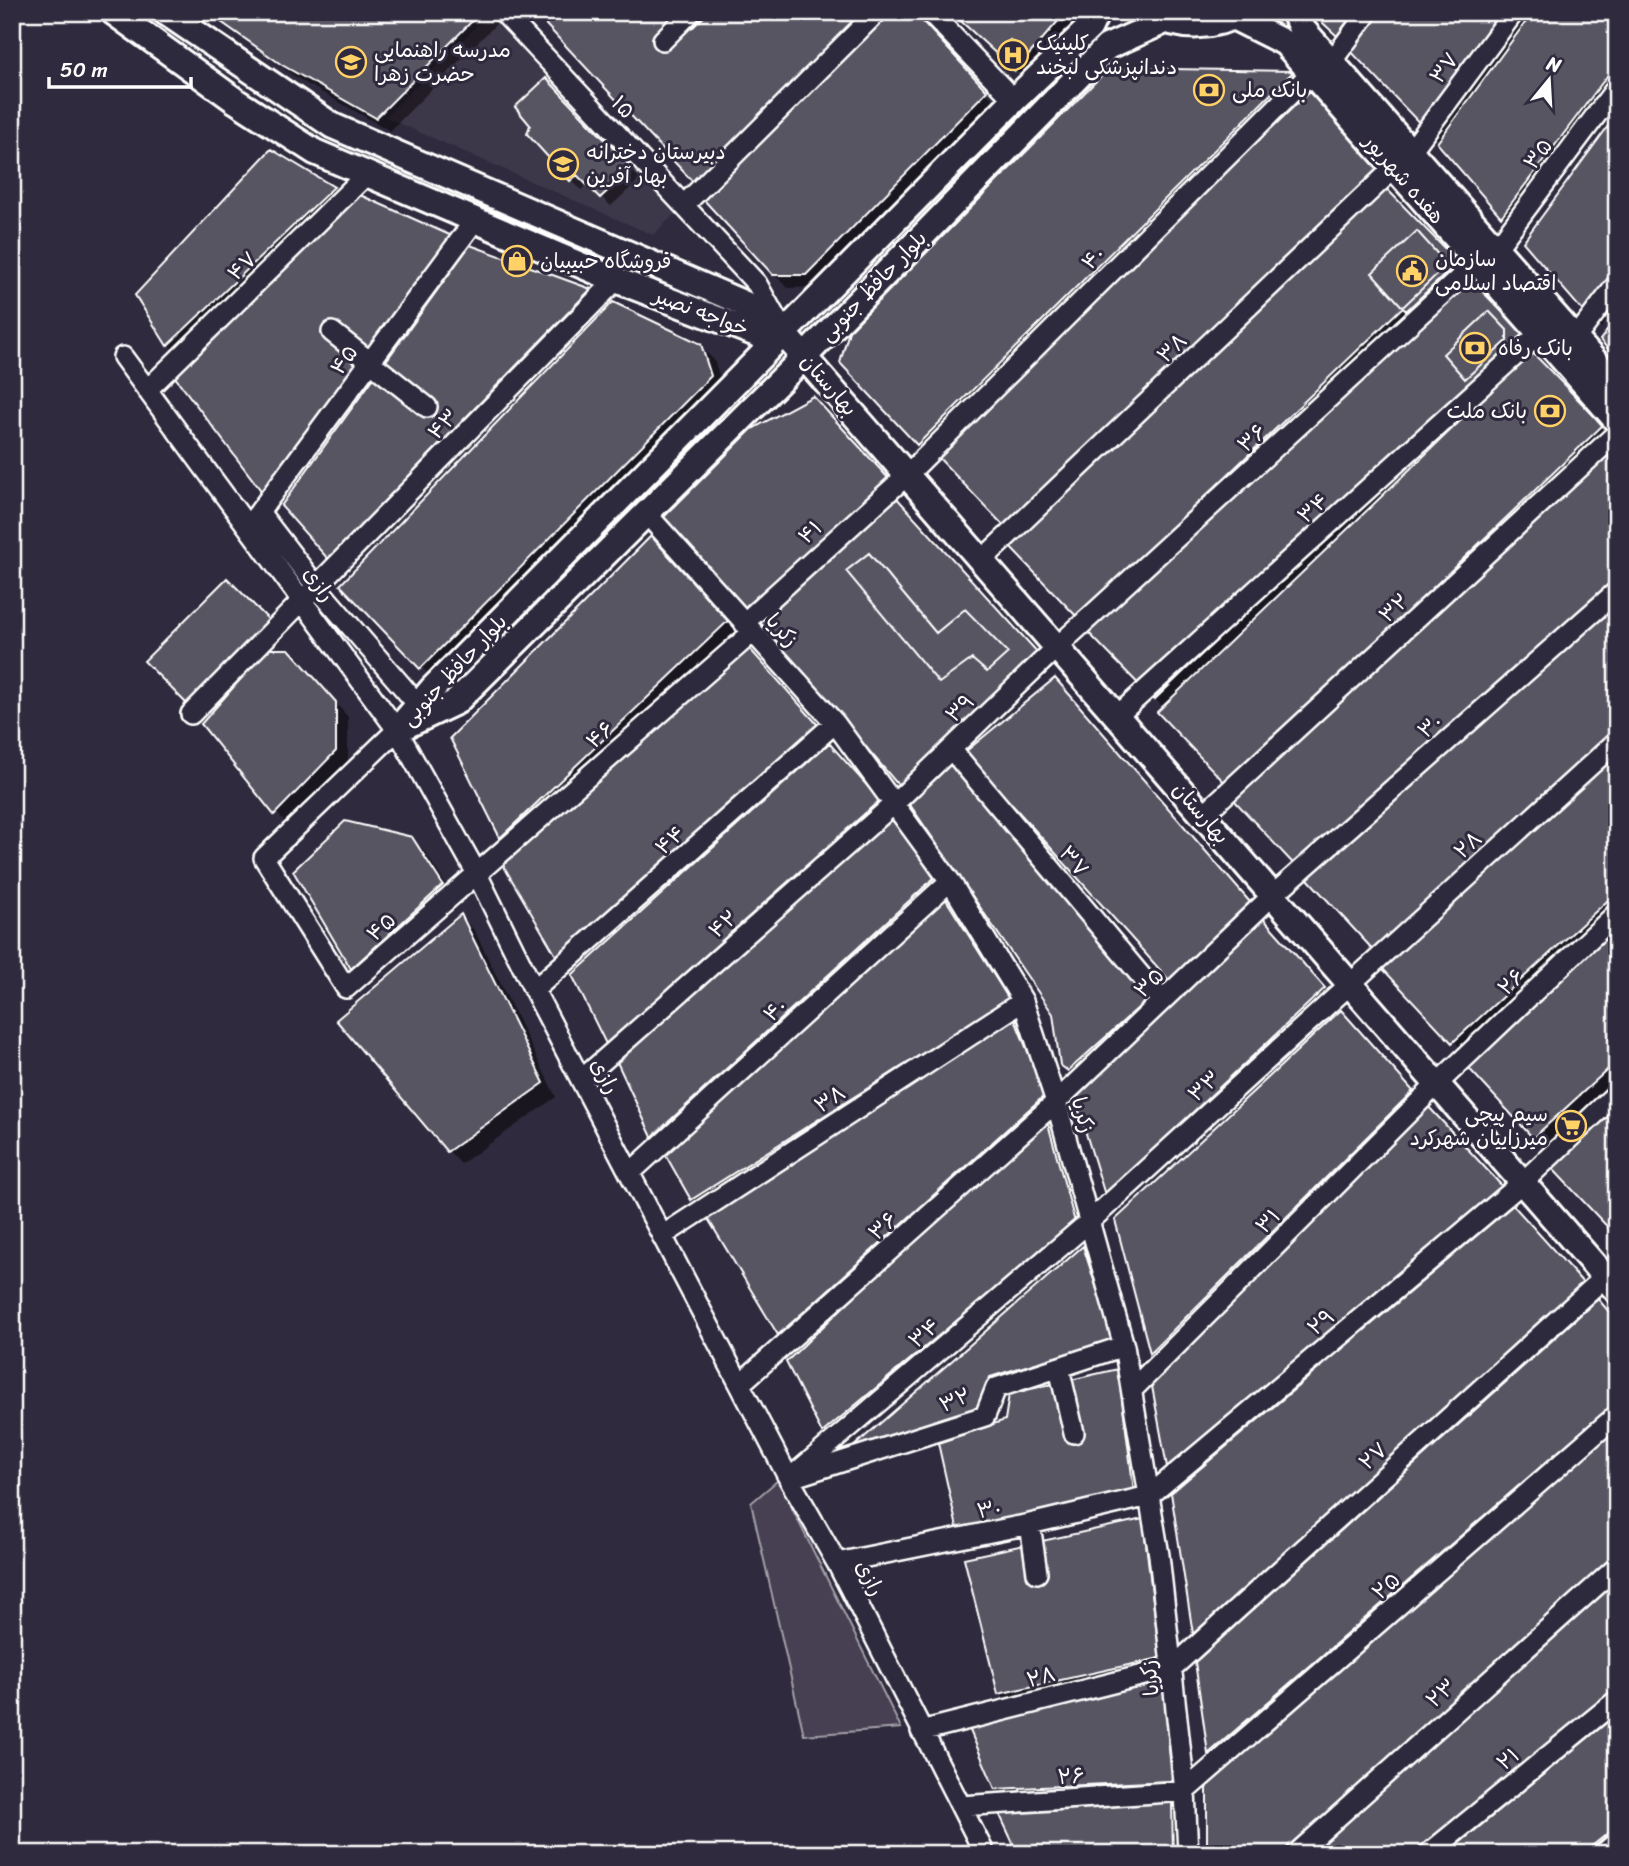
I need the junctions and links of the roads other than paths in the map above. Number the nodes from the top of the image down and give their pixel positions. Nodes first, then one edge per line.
1 (113, 12) edge
2 (503, 12) edge
3 (691, 12) edge
4 (877, 12) edge
5 (1097, 12) edge
6 (1294, 12) edge
7 (1368, 12) edge
8 (1514, 12) edge
9 (171, 14) edge
10 (1238, 15) edge
11 (941, 16) edge
12 (1157, 17) edge
13 (663, 40) dead end
14 (1321, 67) junction
15 (1617, 87) edge
16 (1014, 100) junction
17 (1403, 160) junction
18 (368, 174) junction
19 (684, 205) junction
20 (475, 220) junction
21 (1487, 256) junction
22 (616, 280) junction
23 (1617, 284) edge
24 (740, 315) junction
25 (332, 332) dead end
26 (1540, 333) junction
27 (785, 334) junction
28 (1575, 339) junction
29 (123, 357) dead end
30 (804, 357) junction
31 (370, 363) junction
32 (1617, 386) edge
33 (147, 390) junction
34 (428, 407) dead end
35 (1617, 421) edge
36 (1617, 433) edge
37 (907, 475) junction
38 (645, 512) junction
39 (254, 519) junction
40 (981, 561) junction
41 (316, 586) junction
42 (1617, 591) edge
43 (302, 600) junction
44 (749, 627) junction
45 (1057, 647) junction
46 (419, 706) junction
47 (191, 714) dead end
48 (1117, 716) junction
49 (835, 723) junction
50 (397, 730) junction
51 (1617, 741) edge
52 (951, 749) junction
53 (895, 802) junction
54 (1203, 815) junction
55 (476, 872) junction
56 (950, 881) junction
57 (1273, 895) junction
58 (1617, 913) edge
59 (1349, 984) junction
60 (534, 990) junction
61 (1023, 1001) junction
62 (1162, 1001) junction
63 (581, 1080) junction
64 (1437, 1084) junction
65 (1617, 1093) edge
66 (1056, 1102) junction
67 (630, 1173) junction
68 (1522, 1183) junction
69 (1089, 1222) junction
70 (662, 1236) junction
71 (1613, 1278) edge
72 (1124, 1346) junction
73 (1059, 1367) junction
74 (740, 1384) junction
75 (1132, 1390) junction
76 (1617, 1415) edge
77 (1074, 1433) dead end
78 (789, 1479) junction
79 (1149, 1496) junction
80 (1030, 1524) junction
81 (837, 1563) junction
82 (1617, 1567) edge
83 (1037, 1573) dead end
84 (1172, 1668) junction
85 (1617, 1700) edge
86 (921, 1731) junction
87 (1185, 1791) junction
88 (961, 1807) junction
89 (1617, 1842) edge
90 (985, 1854) edge
91 (1188, 1854) edge
92 (1296, 1854) edge
93 (1428, 1854) edge
94 (1603, 1854) edge

1 - 18 main road, خواجه نصیر
2 - 19 street, ۱۵
3 - 13 street
4 - 19 street
5 - 16 main road, بلوار حافظ جنوبی
6 - 14 main road, هفده شهریور
7 - 14 street
8 - 17 street, ۳۷
9 - 24 main road, خواجه نصیر
10 - 12 main road
10 - 14 main road, هفده شهریور
11 - 16 street
12 - 30 main road, بلوار حافظ جنوبی
14 - 17 main road, هفده شهریور
14 - 37 street, ۴۰
15 - 21 street, ۳۵
16 - 27 main road, بلوار حافظ جنوبی
17 - 21 main road, هفده شهریور
17 - 40 street, ۳۸
18 - 20 main road, خواجه نصیر
18 - 33 street, ۴۷
19 - 27 street, ۱۵
20 - 22 main road, خواجه نصیر
20 - 31 street, ۴۵
21 - 26 main road, هفده شهریور
21 - 28 main road, هفده شهریور
21 - 45 street, ۳۶
22 - 24 main road, خواجه نصیر
22 - 41 street, ۴۳
23 - 28 street
24 - 27 main road, خواجه نصیر
25 - 31 street
26 - 35 main road, هفده شهریور
26 - 48 street, ۳۴
27 - 30 main road, بهارستان
27 - 46 main road, بلوار حافظ جنوبی
28 - 32 main road, هفده شهریور
29 - 33 street, رازی
30 - 37 main road, بهارستان
30 - 38 main road, بلوار حافظ جنوبی
31 - 34 street
31 - 39 street, ۴۵
33 - 39 street, رازی
36 - 54 street, ۳۲
37 - 40 main road, بهارستان
37 - 44 street, ۴۱
38 - 44 street, زکریا
38 - 50 main road, بلوار حافظ جنوبی
39 - 41 street
39 - 43 street, رازی
40 - 45 main road, بهارستان
41 - 43 street, ۴۳
41 - 46 street
42 - 57 street, ۳۰
43 - 47 street, ۴۳
43 - 50 street, رازی
44 - 49 street, زکریا
44 - 55 street, ۴۶
45 - 48 main road, بهارستان
45 - 52 street, ۳۹
46 - 50 main road, بلوار حافظ جنوبی
48 - 54 main road, بهارستان
49 - 53 street, زکریا
49 - 60 street, ۴۴
50 - 55 street, رازی
50 - 55 street, ۴۵
51 - 59 street, ۲۸
52 - 53 street, ۳۹
52 - 62 street, ۳۷
53 - 56 street, زکریا
53 - 63 street, ۴۲
54 - 57 main road, بهارستان
55 - 60 street, رازی
56 - 61 street, زکریا
56 - 67 street, ۴۰
57 - 59 main road, بهارستان
57 - 62 street, ۳۵
58 - 64 street, ۲۶
59 - 64 main road, بهارستان
59 - 69 street, ۳۳
60 - 63 street, رازی
61 - 66 street, زکریا
61 - 70 street, ۳۸
62 - 66 street, ۳۵
63 - 67 street, رازی
64 - 68 main road, بهارستان
64 - 75 street, ۳۱
65 - 68 street, ۲۹
66 - 69 street, زکریا
66 - 74 street, ۳۶
67 - 70 street, رازی
68 - 71 main road, بهارستان
68 - 79 street, ۲۹
69 - 72 street, زکریا
69 - 78 street, ۳۴
70 - 74 street, رازی
71 - 84 street, ۲۷
72 - 73 street, ۳۲
72 - 75 street, زکریا
73 - 77 street
73 - 78 street, ۳۲
74 - 78 street, رازی
75 - 79 street, زکریا
76 - 87 street, ۲۵
78 - 81 street, رازی
79 - 80 street, ۳۰
79 - 84 street, زکریا
80 - 81 street, ۳۰
80 - 83 street
81 - 86 street, رازی
82 - 92 street, ۲۳
84 - 86 street, ۲۸
84 - 87 street, زکریا
85 - 93 street, ۲۱
86 - 88 street, رازی
87 - 88 street, ۲۶
87 - 91 street, زکریا
88 - 90 street, رازی
89 - 94 street

